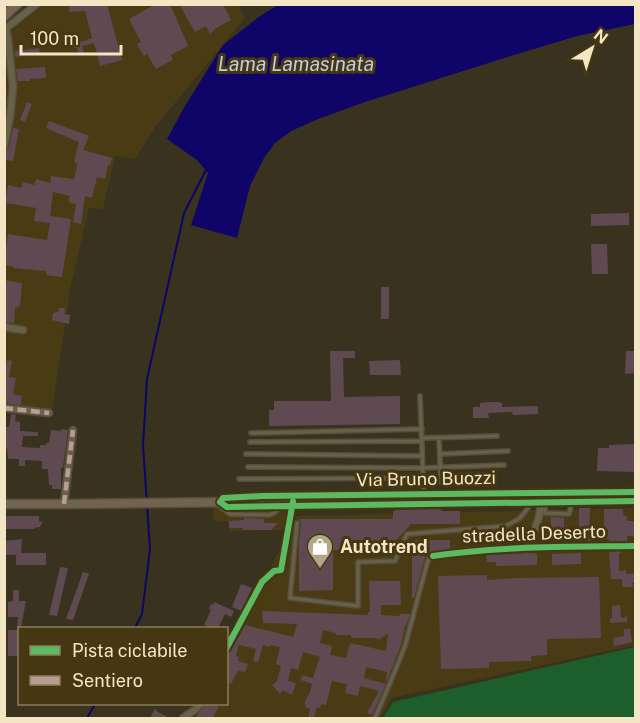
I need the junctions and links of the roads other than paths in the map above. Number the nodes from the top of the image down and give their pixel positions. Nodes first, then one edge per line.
1 (18, 4) edge
2 (37, 4) edge
3 (4, 15) edge
4 (5, 29) edge
5 (4, 146) edge
6 (4, 327) edge
7 (23, 330) dead end
8 (420, 396) dead end
9 (4, 408) edge
10 (49, 412) dead end
11 (422, 429) junction
12 (73, 430) dead end
13 (250, 433) dead end
14 (497, 436) dead end
15 (439, 438) junction
16 (422, 440) junction
17 (250, 442) dead end
18 (508, 451) dead end
19 (246, 454) dead end
20 (440, 454) junction
21 (422, 456) junction
22 (504, 465) dead end
23 (248, 467) dead end
24 (441, 467) junction
25 (423, 468) junction
26 (423, 478) junction
27 (239, 479) dead end
28 (441, 482) dead end
29 (636, 497) edge
30 (528, 498) junction
31 (543, 498) junction
32 (573, 498) junction
33 (424, 499) junction
34 (290, 501) junction
35 (217, 502) junction
36 (4, 504) edge
37 (66, 504) junction
38 (297, 524) dead end
39 (636, 546) edge
40 (527, 549) junction
41 (433, 556) joint
42 (228, 645) edge
43 (199, 705) edge
44 (183, 718) edge
45 (375, 718) edge

1 - 3 highway
2 - 4 street
4 - 5 street
6 - 7 street
8 - 11 lane
9 - 10 street
11 - 13 lane
11 - 16 lane
12 - 37 street
14 - 15 lane
15 - 16 lane
15 - 20 lane
16 - 17 lane
16 - 21 lane
18 - 20 lane
19 - 21 lane
20 - 24 lane
21 - 25 lane
22 - 24 lane
23 - 25 lane
24 - 25 lane
24 - 28 lane
25 - 26 lane
26 - 27 lane
26 - 33 lane
29 - 32 main road, Via Bruno Buozzi
30 - 31 main road, Via Bruno Buozzi
30 - 33 main road, Via Bruno Buozzi
30 - 38 lane
31 - 32 main road, Via Bruno Buozzi
31 - 32 lane
31 - 40 street
33 - 34 main road, Via Bruno Buozzi
34 - 35 main road, Via Bruno Buozzi
34 - 35 lane
34 - 42 street
35 - 37 main road, Via Bruno Buozzi
36 - 37 main road, Via Bruno Buozzi
39 - 40 street, stradella Deserto
40 - 41 street, stradella Deserto
41 - 45 lane
43 - 44 street

